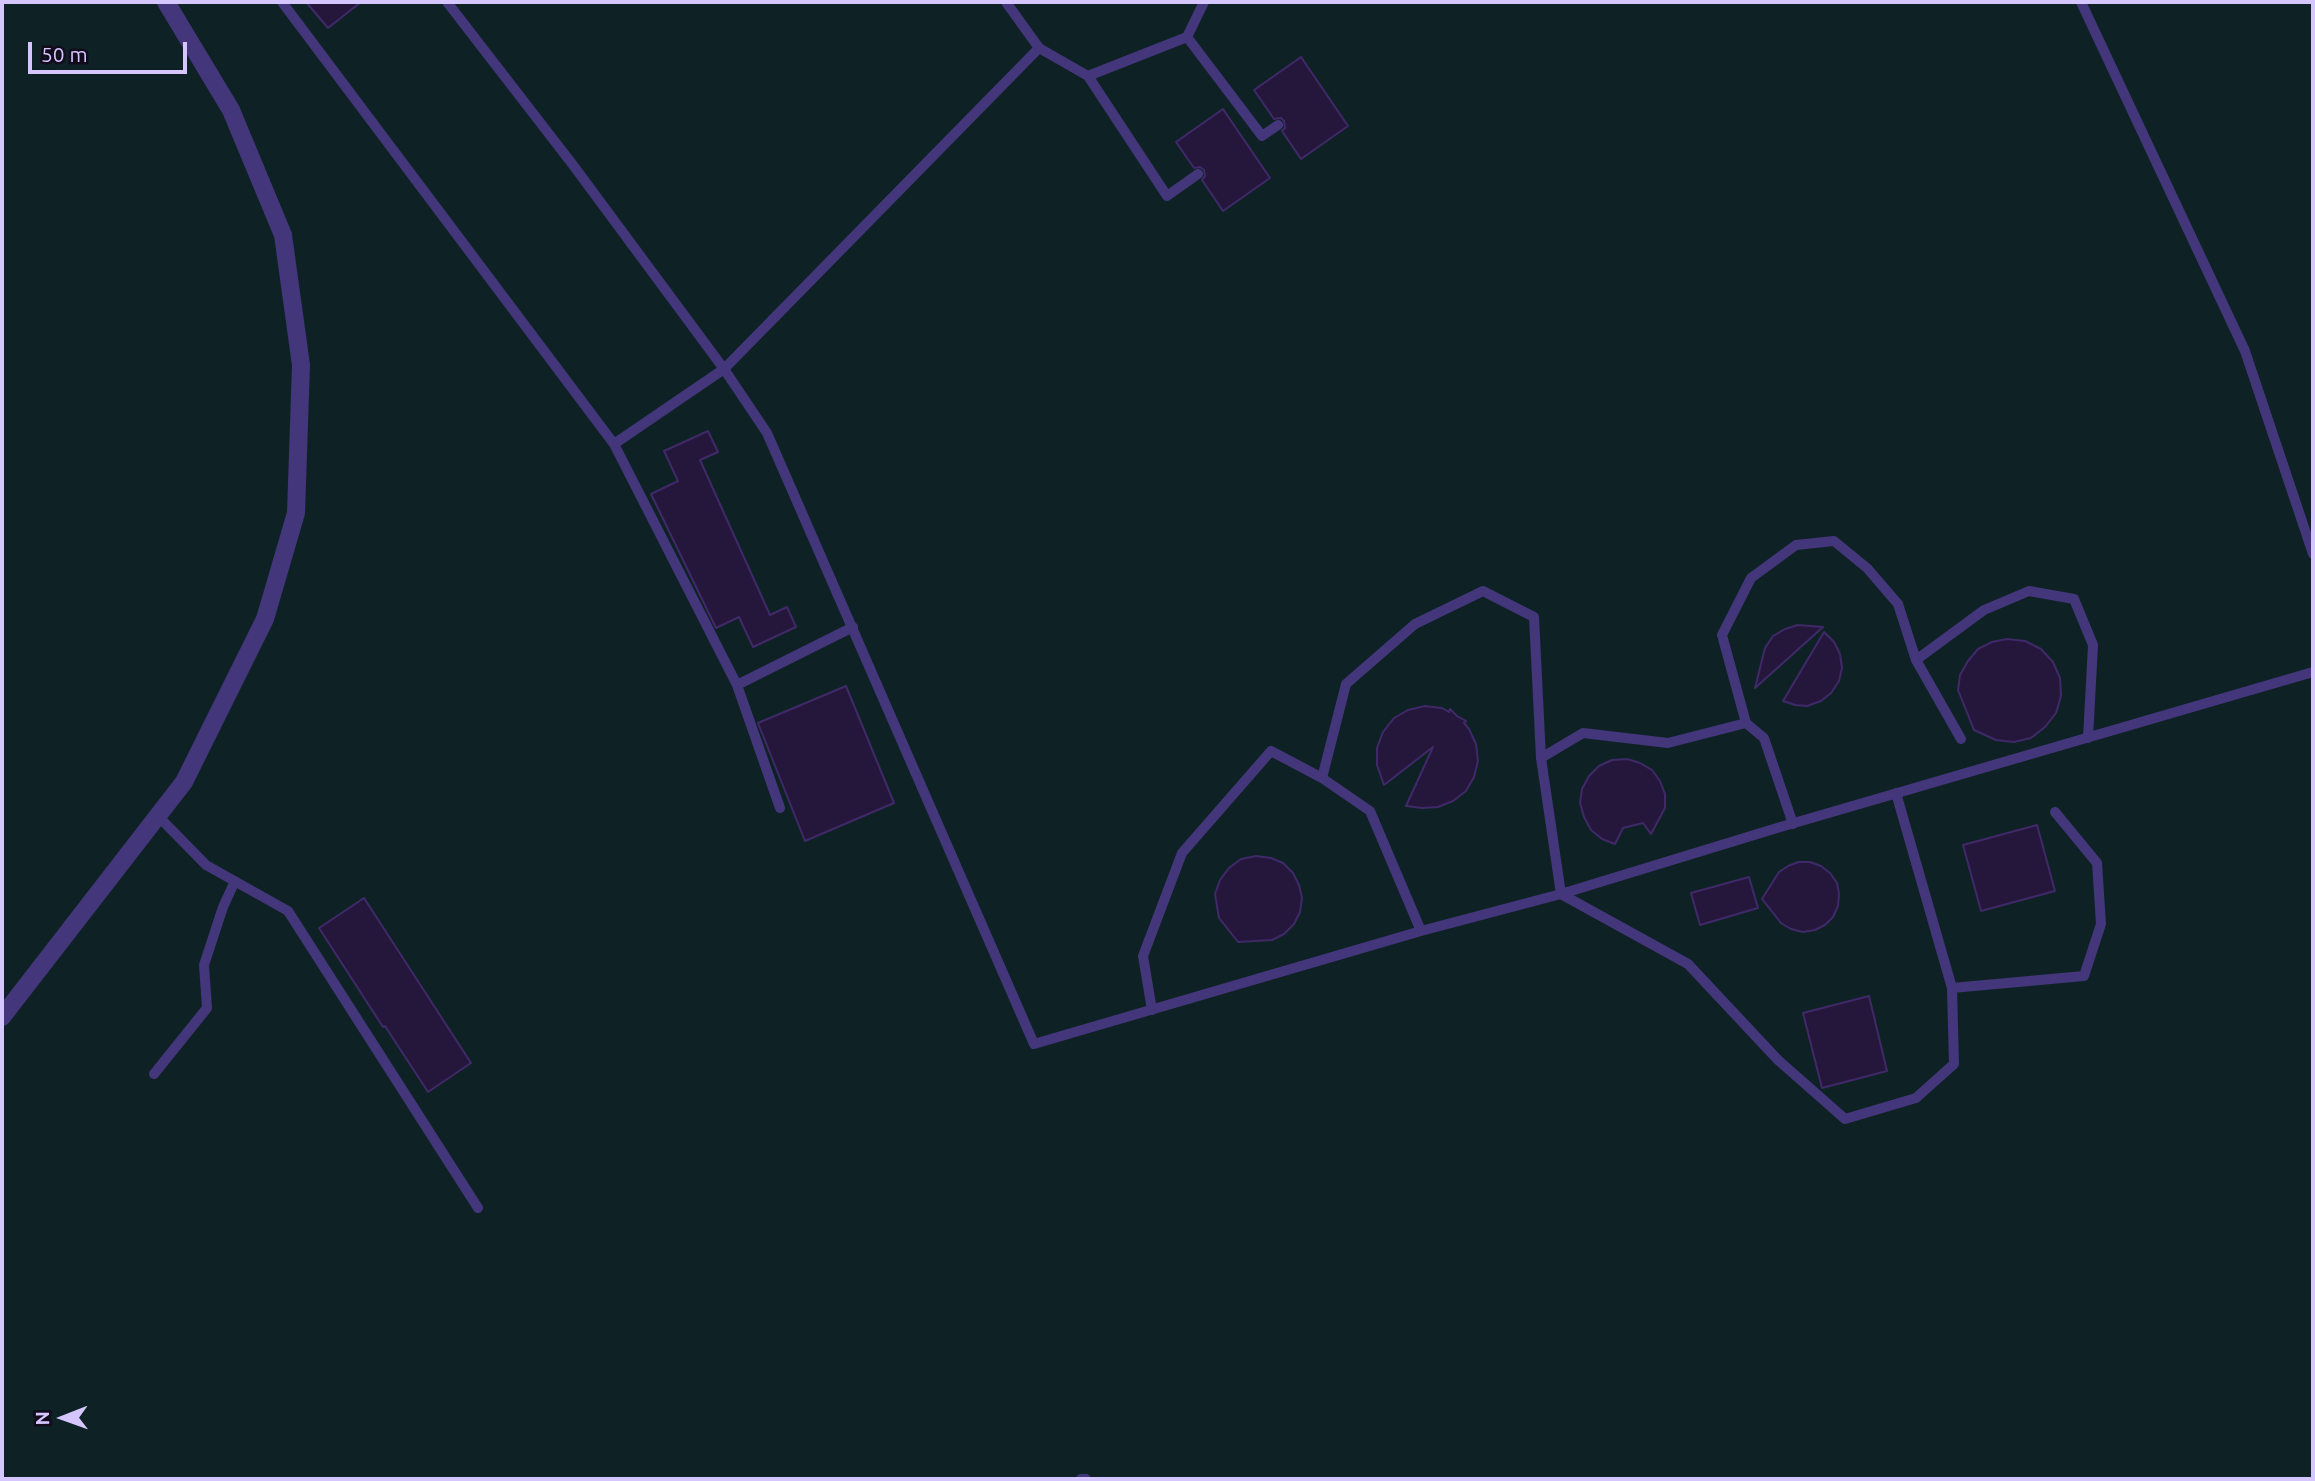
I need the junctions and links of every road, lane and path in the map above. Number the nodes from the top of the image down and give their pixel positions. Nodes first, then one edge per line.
1 (166, 2) edge
2 (282, 2) edge
3 (447, 2) edge
4 (1006, 2) edge
5 (1205, 2) edge
6 (2081, 2) edge
7 (1187, 37) junction
8 (1039, 48) junction
9 (1088, 76) junction
10 (1278, 125) dead end
11 (1198, 174) dead end
12 (724, 369) junction
13 (614, 444) junction
14 (2313, 554) edge
15 (853, 627) junction
16 (1916, 660) junction
17 (2313, 672) edge
18 (737, 685) junction
19 (1746, 723) junction
20 (2088, 737) junction
21 (1961, 739) dead end
22 (1541, 758) junction
23 (1322, 778) junction
24 (1896, 793) junction
25 (780, 808) dead end
26 (2055, 812) dead end
27 (158, 816) junction
28 (1793, 824) junction
29 (235, 881) junction
30 (1562, 894) junction
31 (1422, 931) junction
32 (1952, 988) junction
33 (1152, 1010) junction
34 (2, 1017) edge
35 (154, 1074) dead end
36 (478, 1208) dead end
37 (1081, 1479) edge
38 (1086, 1479) edge

1 - 27 street
2 - 13 lane
3 - 12 lane
4 - 8 lane
5 - 7 lane
6 - 14 lane
7 - 9 lane
7 - 10 lane
8 - 9 lane
8 - 12 lane
9 - 11 lane
12 - 13 lane
12 - 15 lane
13 - 18 lane
15 - 18 lane
15 - 33 lane
16 - 19 lane
16 - 20 lane
16 - 21 lane
17 - 20 lane
18 - 25 lane
19 - 22 lane
19 - 28 lane
20 - 24 lane
22 - 23 lane
22 - 30 lane
23 - 31 lane
23 - 33 lane
24 - 28 lane
24 - 32 lane
26 - 32 lane
27 - 29 lane
27 - 34 street
28 - 30 lane
29 - 35 lane
29 - 36 lane
30 - 31 lane
30 - 32 lane
31 - 33 lane
37 - 38 lane

